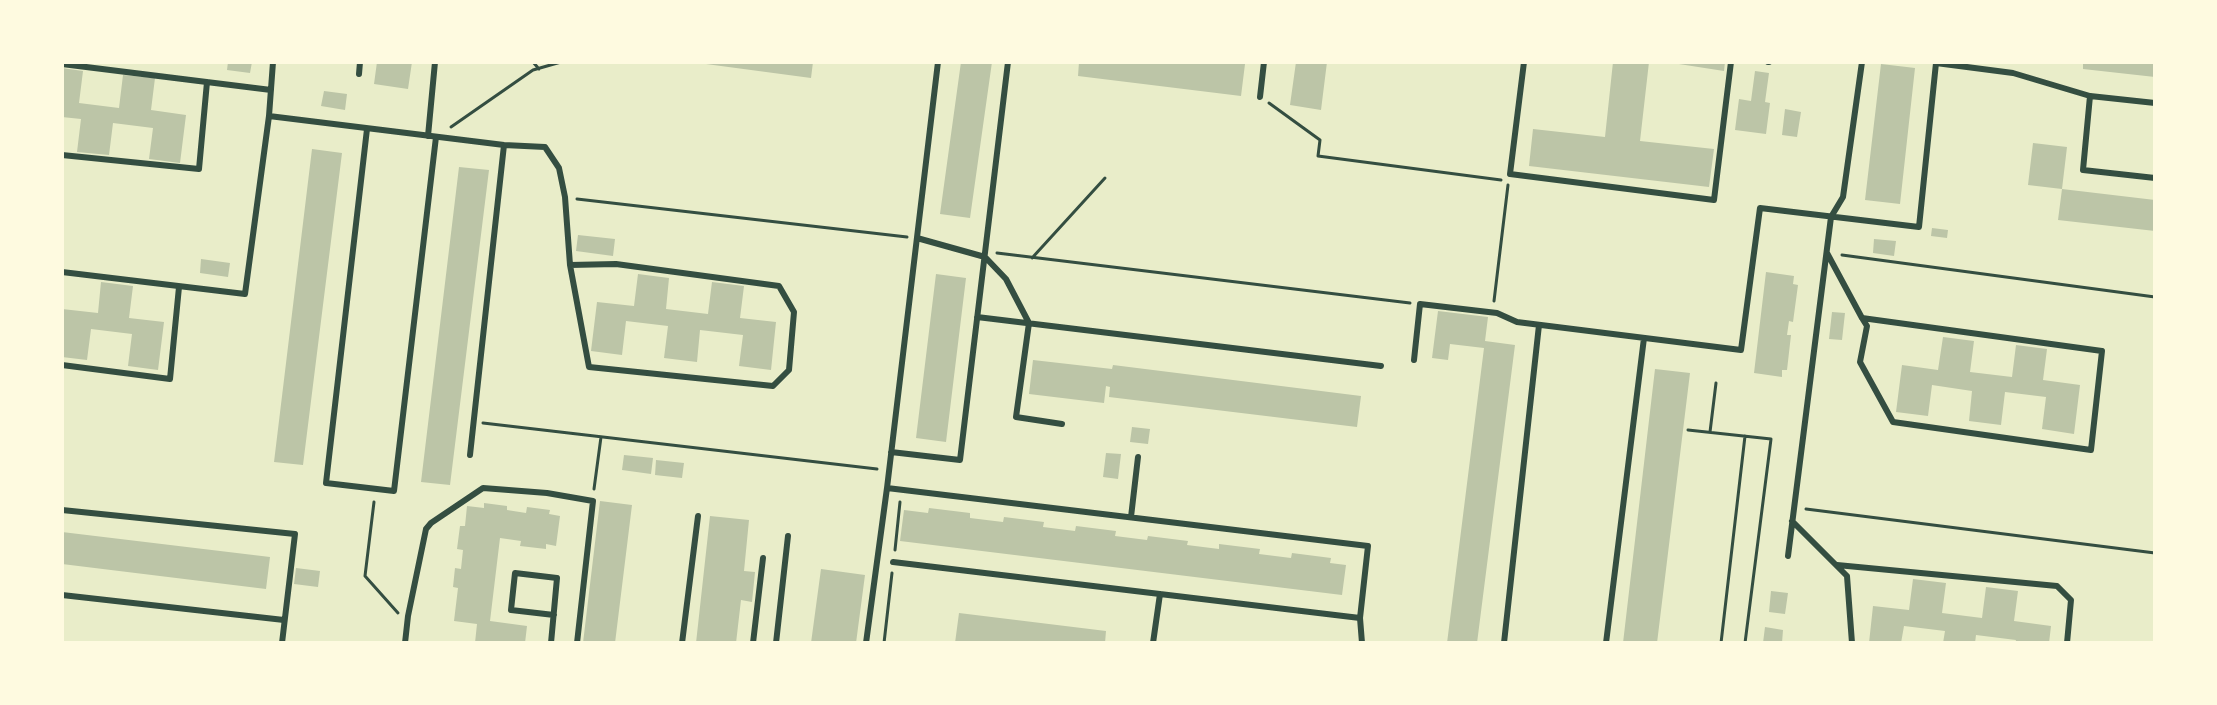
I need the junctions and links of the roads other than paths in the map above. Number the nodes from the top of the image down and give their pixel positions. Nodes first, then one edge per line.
1 (273, 62) edge
2 (360, 62) edge
3 (435, 62) edge
4 (938, 62) edge
5 (1008, 62) edge
6 (1264, 62) edge
7 (1524, 62) edge
8 (1731, 62) edge
9 (1862, 62) edge
10 (2014, 62) edge
11 (62, 64) edge
12 (2013, 73) junction
13 (359, 74) dead end
14 (207, 82) junction
15 (271, 90) junction
16 (2090, 96) junction
17 (1260, 97) road end
18 (2155, 103) edge
19 (269, 116) junction
20 (367, 129) junction
21 (432, 137) junction
22 (504, 145) junction
23 (62, 155) edge
24 (2155, 178) edge
25 (1831, 217) junction
26 (917, 238) junction
27 (1827, 253) junction
28 (985, 255) junction
29 (570, 265) junction
30 (62, 272) edge
31 (179, 287) junction
32 (977, 317) junction
33 (1862, 318) junction
34 (1029, 323) junction
35 (1539, 325) junction
36 (1644, 338) junction
37 (1414, 360) dead end
38 (62, 365) edge
39 (1381, 366) dead end
40 (1062, 424) dead end
41 (891, 452) junction
42 (470, 455) dead end
43 (1138, 457) dead end
44 (887, 488) junction
45 (62, 510) edge
46 (698, 516) dead end
47 (1131, 517) junction
48 (1792, 521) junction
49 (788, 536) dead end
50 (1788, 556) dead end
51 (763, 558) dead end
52 (893, 562) dead end
53 (1837, 565) junction
54 (1160, 594) junction
55 (62, 595) edge
56 (554, 615) junction
57 (1360, 618) junction
58 (284, 620) junction
59 (282, 643) edge
60 (405, 643) edge
61 (551, 643) edge
62 (577, 643) edge
63 (682, 643) edge
64 (753, 643) edge
65 (776, 643) edge
66 (866, 643) edge
67 (1153, 643) edge
68 (1362, 643) edge
69 (1504, 643) edge
70 (1606, 643) edge
71 (1852, 643) edge
72 (2067, 643) edge

1 - 15 lane
2 - 13 lane
3 - 21 lane
4 - 26 lane
5 - 28 lane
6 - 17 lane
7 - 8 lane
9 - 25 lane
10 - 12 lane
11 - 14 lane
12 - 16 lane
12 - 25 lane
14 - 15 lane
14 - 23 lane
15 - 19 lane
16 - 18 lane
16 - 24 lane
19 - 20 lane
19 - 31 lane
20 - 21 lane
20 - 21 lane
21 - 22 lane
22 - 29 lane
22 - 42 lane
25 - 27 lane
25 - 36 lane
26 - 28 lane
26 - 41 lane
27 - 33 lane
27 - 48 lane
28 - 32 lane
28 - 34 lane
29 - 29 lane
30 - 31 lane
31 - 38 lane
32 - 34 lane
32 - 41 lane
33 - 33 lane
34 - 39 lane
34 - 40 lane
35 - 36 lane
35 - 37 lane
35 - 69 lane
36 - 70 lane
41 - 44 lane
43 - 47 lane
44 - 47 lane
44 - 66 lane
45 - 58 lane
46 - 63 lane
47 - 57 lane
48 - 50 lane
48 - 53 lane
49 - 65 lane
51 - 64 lane
52 - 54 lane
53 - 71 lane
53 - 72 lane
54 - 57 lane
54 - 67 lane
55 - 58 lane
56 - 56 lane
56 - 61 lane
57 - 68 lane
58 - 59 lane
60 - 62 lane

